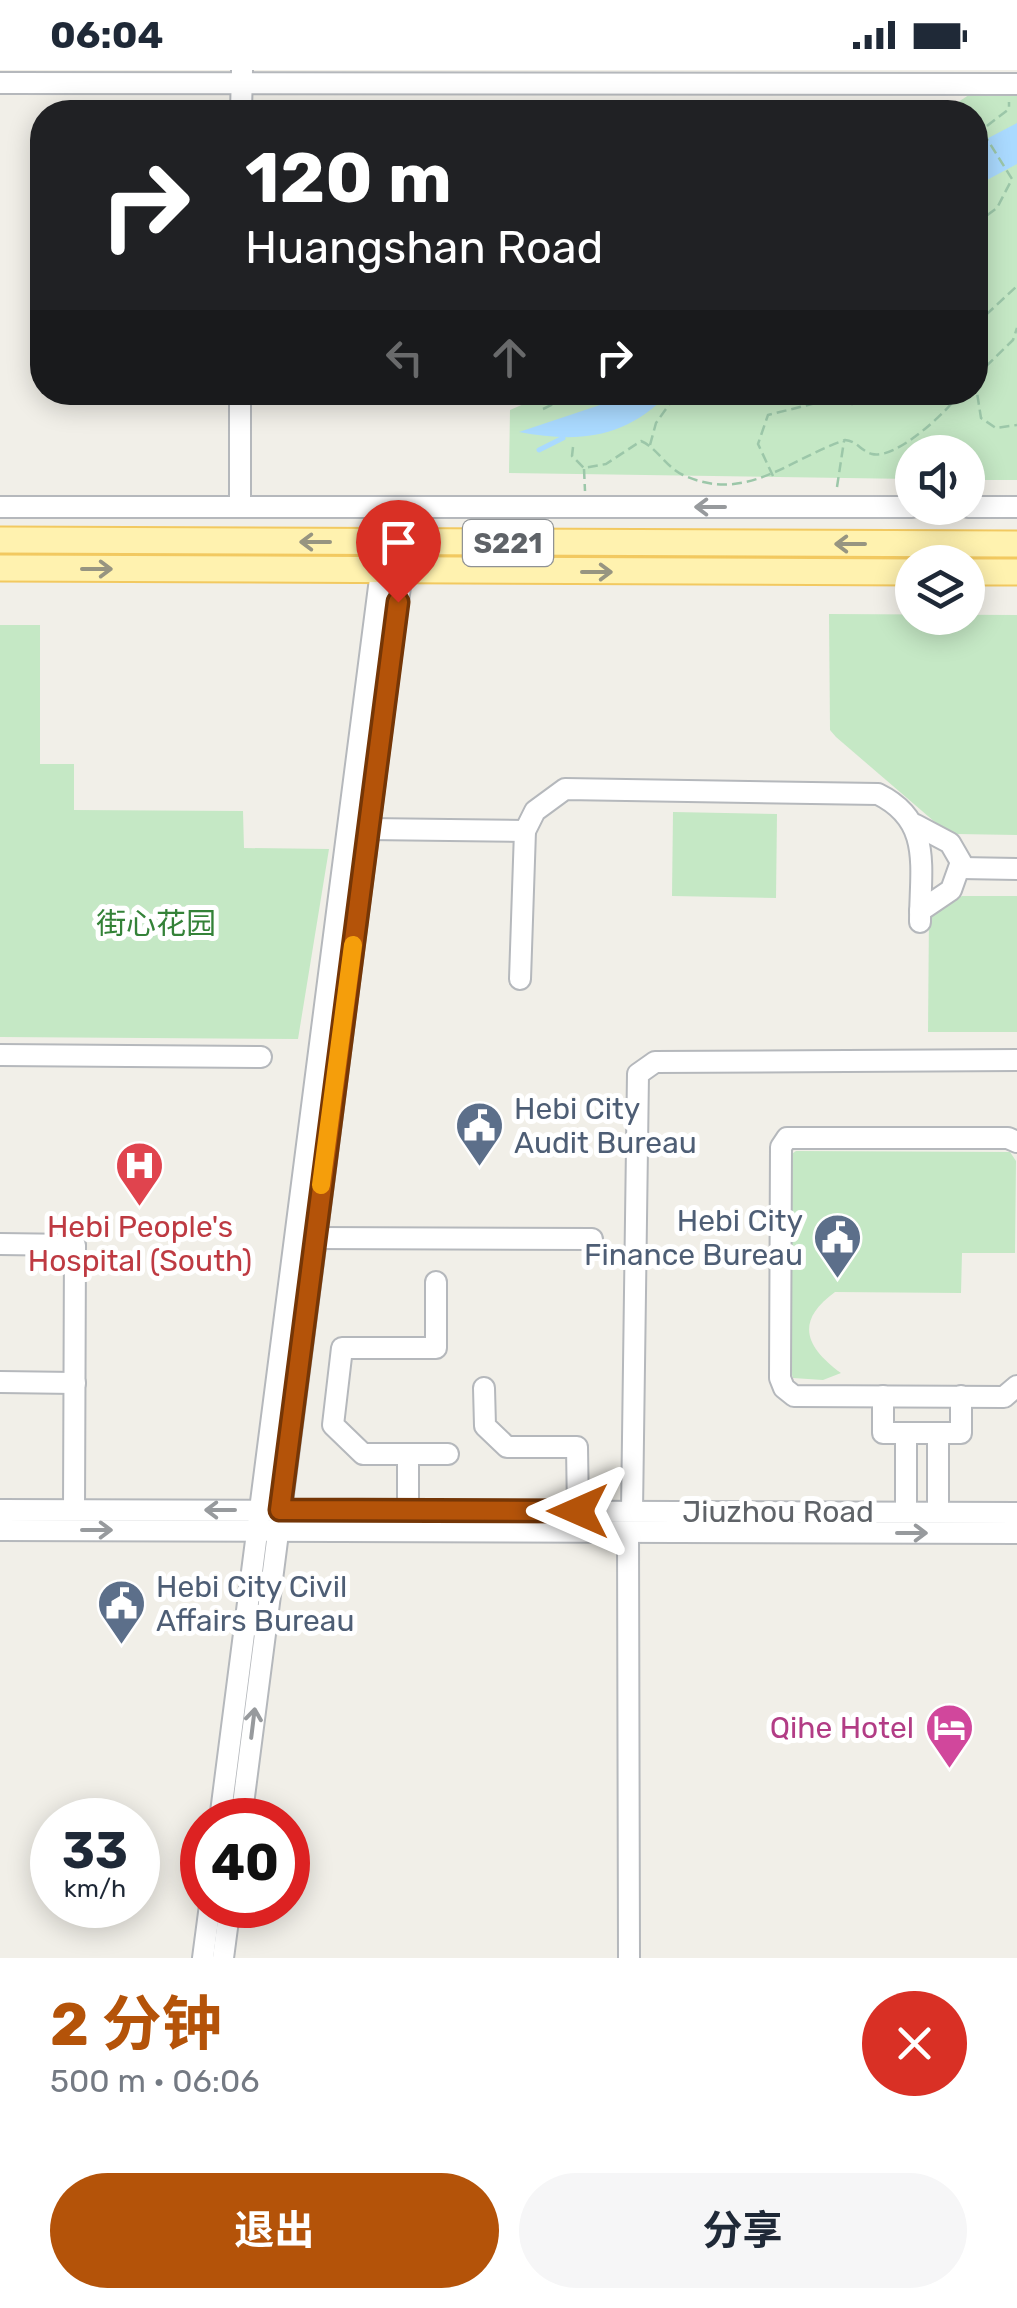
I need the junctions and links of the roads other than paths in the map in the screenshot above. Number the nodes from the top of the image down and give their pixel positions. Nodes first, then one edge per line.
1 (242, 77) edge
2 (0, 83) edge
3 (1017, 84) edge
4 (240, 405) edge
5 (0, 506) edge
6 (240, 507) junction
7 (895, 507) edge
8 (985, 507) edge
9 (1017, 507) edge
10 (1017, 534) edge
11 (0, 540) edge
12 (983, 544) junction
13 (1017, 544) edge
14 (0, 568) edge
15 (392, 570) junction
16 (895, 572) edge
17 (985, 572) edge
18 (1017, 572) edge
19 (985, 574) edge
20 (1017, 582) edge
21 (916, 825) junction
22 (368, 830) junction
23 (524, 831) junction
24 (961, 868) junction
25 (1017, 869) edge
26 (520, 979) dead end
27 (0, 1055) edge
28 (261, 1057) dead end
29 (1017, 1060) edge
30 (1017, 1142) edge
31 (314, 1238) junction
32 (592, 1239) dead end
33 (0, 1244) edge
34 (436, 1282) dead end
35 (0, 1382) edge
36 (75, 1382) junction
37 (1017, 1386) edge
38 (484, 1388) dead end
39 (884, 1396) junction
40 (960, 1396) junction
41 (906, 1433) junction
42 (938, 1433) junction
43 (408, 1454) junction
44 (448, 1454) dead end
45 (0, 1510) edge
46 (74, 1510) junction
47 (408, 1511) junction
48 (578, 1511) junction
49 (906, 1512) junction
50 (938, 1512) junction
51 (1017, 1513) edge
52 (269, 1520) junction
53 (630, 1522) junction
54 (0, 1530) edge
55 (1017, 1533) edge
56 (224, 1798) edge
57 (242, 1798) edge
58 (207, 1928) edge
59 (227, 1928) edge
60 (203, 1958) edge
61 (223, 1958) edge
62 (629, 1958) edge

1 - 2 street
1 - 3 street
4 - 6 street
5 - 6 street
7 -> 6 street
8 - 9 street
10 - 12 main road
12 -> 11 main road, S221
12 - 13 main road, S221
14 -> 15 main road, S221
15 -> 16 main road, S221
15 - 22 street
15 - 52 street
17 - 18 main road
19 - 20 main road
21 - 23 street
21 - 24 street
21 - 24 street
22 - 23 street
22 - 31 street
23 - 26 street
24 - 25 street
27 - 28 street
29 - 53 street
30 - 39 street
31 - 32 street
31 - 52 street
33 - 36 street
34 - 43 street
35 - 36 street
36 - 46 street
37 - 40 street
38 - 48 street
39 - 40 street
39 - 41 street
40 - 42 street
41 - 42 street
41 - 49 street
42 - 50 street
43 - 44 street
43 - 47 street
45 - 46 street, Jiuzhou Road
52 -> 46 street, Jiuzhou Road
47 - 48 street, Jiuzhou Road
47 - 52 street, Jiuzhou Road
48 - 53 street, Jiuzhou Road
49 - 50 street, Jiuzhou Road
49 - 53 street, Jiuzhou Road
50 - 51 street, Jiuzhou Road
52 - 53 street, Jiuzhou Road
54 -> 52 street, Jiuzhou Road
52 - 56 street
57 -> 52 street
53 -> 55 street, Jiuzhou Road
53 - 62 street
58 - 60 street
59 - 61 street

